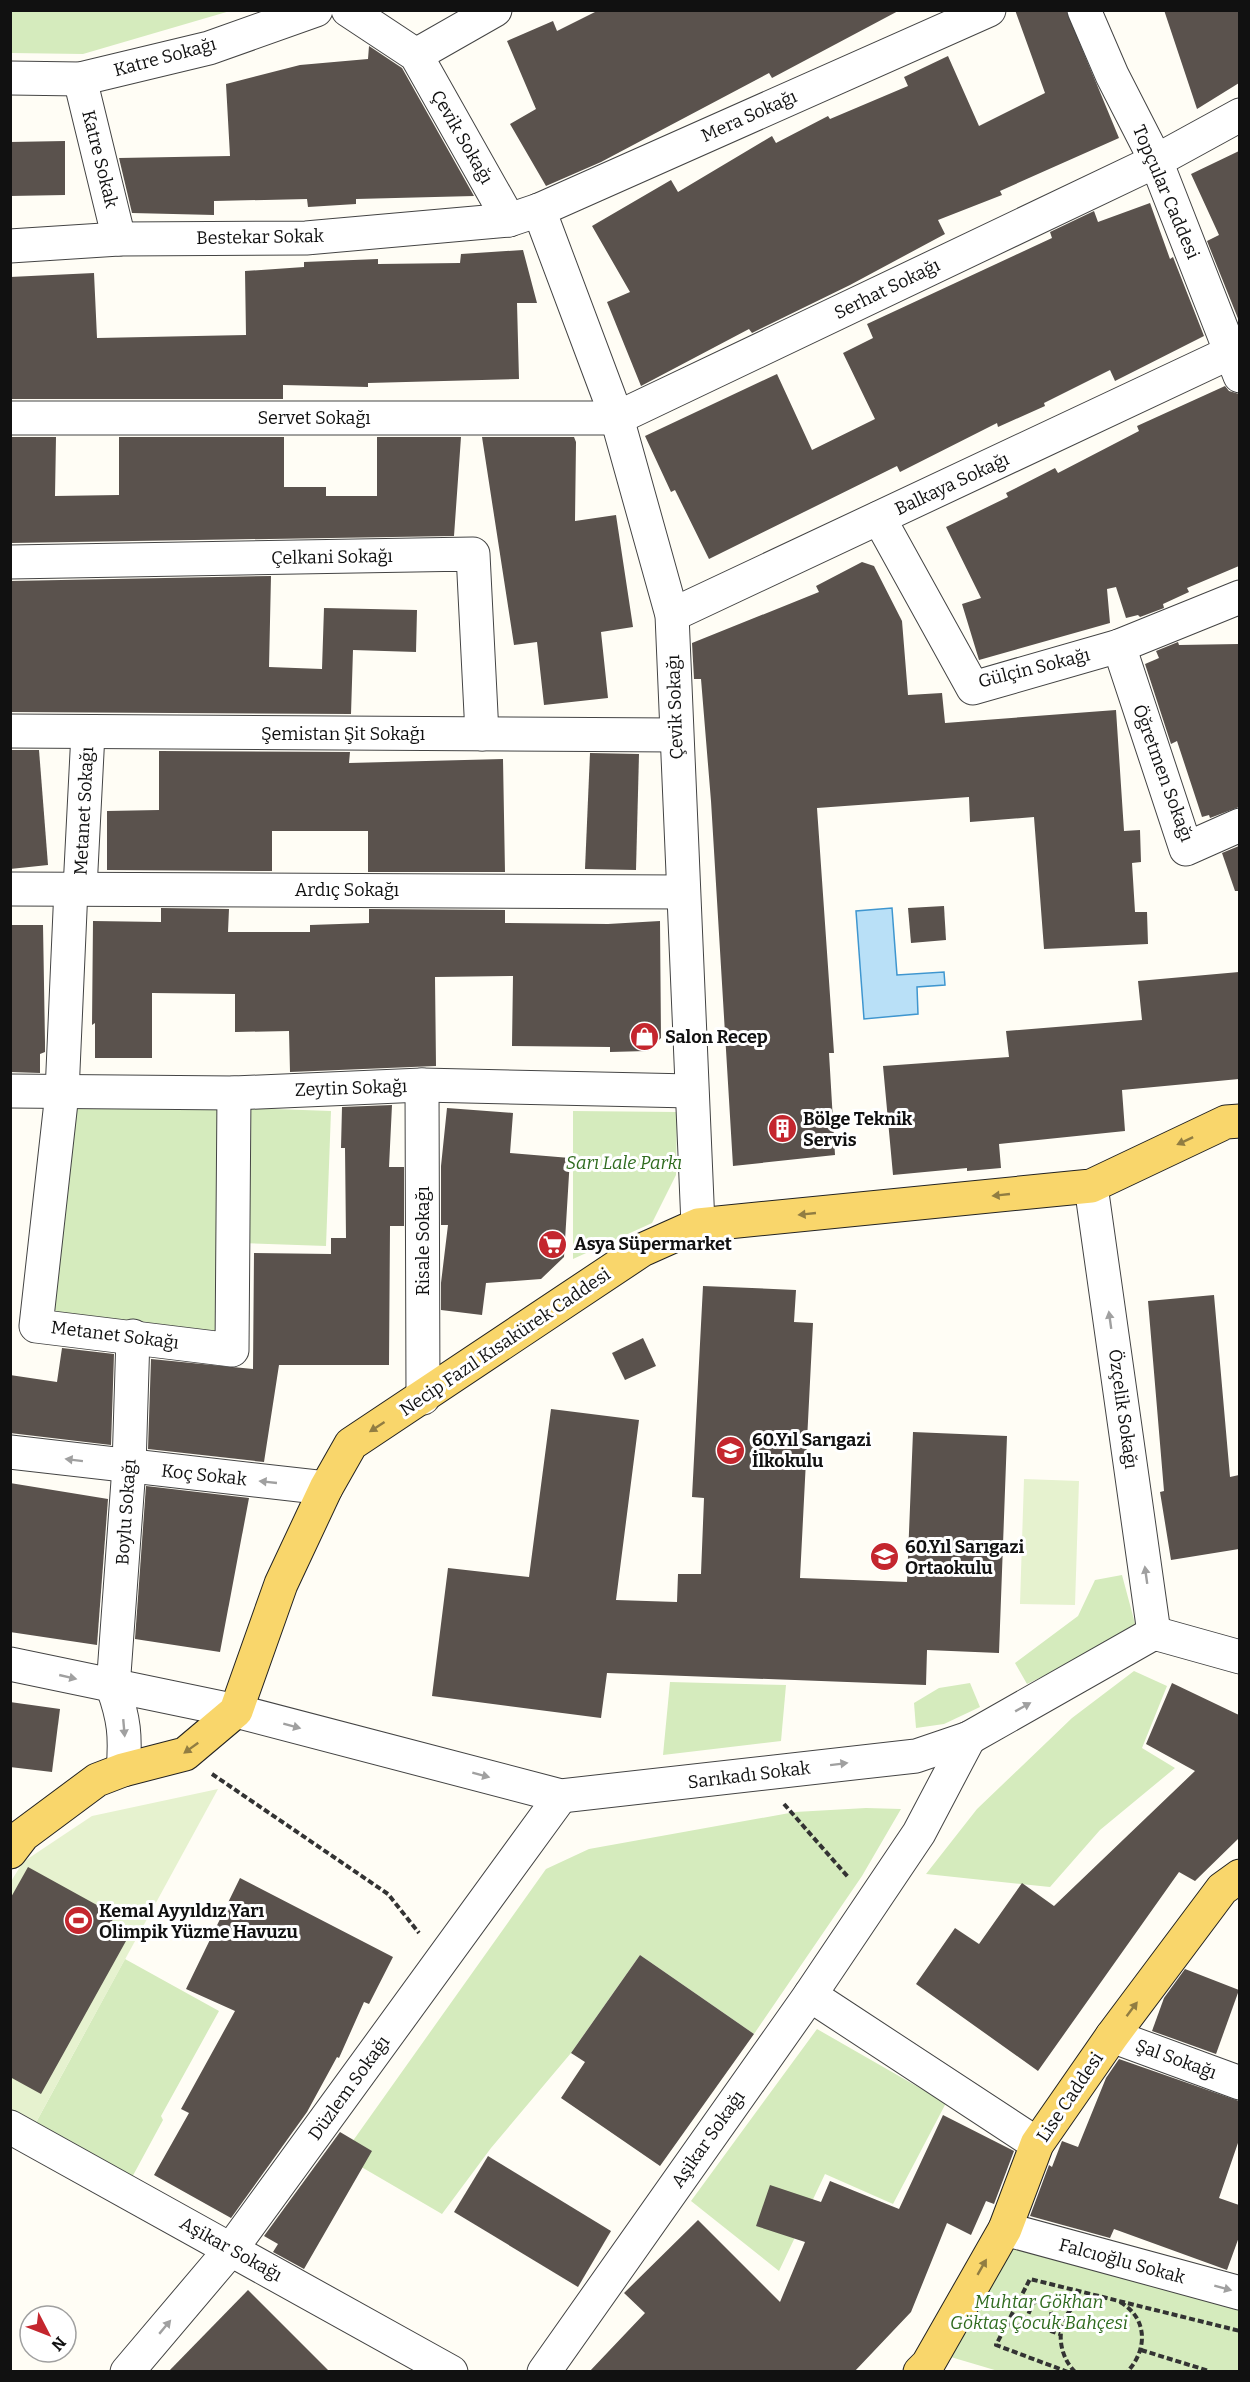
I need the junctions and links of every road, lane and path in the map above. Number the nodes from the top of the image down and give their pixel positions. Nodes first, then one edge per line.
1 (316, 10) edge
2 (348, 10) edge
3 (495, 10) edge
4 (989, 10) edge
5 (1084, 10) edge
6 (416, 55) junction
7 (10, 78) edge
8 (80, 79) junction
9 (1239, 115) edge
10 (1156, 160) junction
11 (524, 215) junction
12 (119, 239) junction
13 (10, 246) edge
14 (1237, 359) edge
15 (10, 418) edge
16 (617, 418) junction
17 (879, 518) junction
18 (10, 562) edge
19 (1239, 597) edge
20 (672, 615) junction
21 (1119, 646) junction
22 (10, 731) edge
23 (88, 733) junction
24 (482, 734) junction
25 (675, 735) junction
26 (1239, 825) edge
27 (10, 889) edge
28 (75, 889) junction
29 (683, 892) junction
30 (422, 1084) junction
31 (10, 1091) edge
32 (691, 1091) junction
33 (62, 1093) junction
34 (234, 1093) junction
35 (1239, 1121) edge
36 (1091, 1186) junction
37 (698, 1225) junction
38 (133, 1336) junction
39 (423, 1398) junction
40 (10, 1452) edge
41 (129, 1467) junction
42 (326, 1488) junction
43 (1154, 1633) junction
44 (1239, 1657) edge
45 (10, 1664) edge
46 (113, 1688) junction
47 (236, 1711) junction
48 (969, 1738) junction
49 (185, 1754) junction
50 (123, 1770) junction
51 (758, 1774) junction
52 (561, 1796) junction
53 (10, 1852) edge
54 (1239, 1876) edge
55 (870, 1903) junction
56 (442, 1961) junction
57 (810, 1995) junction
58 (1112, 2036) junction
59 (1239, 2083) edge
60 (10, 2127) edge
61 (1037, 2144) junction
62 (1005, 2229) junction
63 (232, 2248) junction
64 (1239, 2293) edge
65 (1109, 2298) junction
66 (960, 2306) junction
67 (1007, 2324) junction
68 (1239, 2331) edge
69 (1060, 2334) junction
70 (1141, 2350) junction
71 (932, 2369) edge
72 (127, 2372) edge
73 (451, 2372) edge
74 (544, 2372) edge
75 (1068, 2372) edge
76 (1076, 2372) edge
77 (1127, 2372) edge
78 (1209, 2372) edge

1 - 8 street, Katre Sokağı
2 - 6 street
3 - 6 street
4 - 11 street, Mera Sokağı
5 - 10 street, Topçular Caddesi
6 - 11 street, Çevik Sokağı
7 - 8 street, Katre Sokağı
8 - 12 street, Katre Sokak
9 - 10 street, Serhat Sokağı
10 - 14 street, Topçular Caddesi
10 - 16 street, Serhat Sokağı
11 - 12 street, Bestekar Sokak
11 - 16 street, Çevik Sokağı
12 - 13 street, Bestekar Sokak
14 - 17 street, Balkaya Sokağı
15 - 16 street, Servet Sokağı
16 - 20 street, Çevik Sokağı
17 - 20 street, Balkaya Sokağı
17 - 21 street, Gülçin Sokağı
18 - 24 street, Çelkani Sokağı
19 - 21 street, Gülçin Sokağı
20 - 25 street, Çevik Sokağı
21 - 26 street, Öğretmen Sokağı
22 - 23 street, Şemistan Şit Sokağı
23 - 24 street, Şemistan Şit Sokağı
23 - 28 street, Metanet Sokağı
24 - 25 street, Şemistan Şit Sokağı
25 - 29 street, Çevik Sokağı
27 - 28 street, Ardıç Sokağı
28 - 29 street, Ardıç Sokağı
28 - 33 street, Metanet Sokağı
29 - 32 street, Çevik Sokağı
30 - 32 street, Zeytin Sokağı
30 - 34 street, Zeytin Sokağı
30 - 39 street, Risale Sokağı
31 - 33 street, Zeytin Sokağı
32 - 37 street, Çevik Sokağı
33 - 34 street, Zeytin Sokağı
33 - 38 street, Metanet Sokağı
34 - 38 street, Metanet Sokağı
35 -> 36 main road, Necip Fazıl Kısakürek Caddesi
36 -> 37 main road, Necip Fazıl Kısakürek Caddesi
43 -> 36 street, Özçelik Sokağı
37 - 39 main road, Necip Fazıl Kısakürek Caddesi
38 - 41 street, Boylu Sokağı
39 -> 42 main road, Necip Fazıl Kısakürek Caddesi
41 -> 40 street, Koç Sokak
42 -> 41 street, Koç Sokak
41 - 46 street, Boylu Sokağı
42 - 47 main road, Necip Fazıl Kısakürek Caddesi
43 - 44 street
48 -> 43 street, Sarıkadı Sokak
45 -> 46 street, Sarıkadı Sokak
46 - 47 street, Sarıkadı Sokak
46 -> 50 street
47 -> 49 main road
47 -> 52 street, Sarıkadı Sokak
51 -> 48 street, Sarıkadı Sokak
48 - 55 street, Aşikar Sokağı
49 - 50 main road
49 - 56 path
50 - 53 main road
51 - 52 street, Sarıkadı Sokak
51 - 55 path
52 - 56 street, Düzlem Sokağı
58 -> 54 main road, Lise Caddesi
55 - 57 street, Aşikar Sokağı
56 - 63 street, Düzlem Sokağı
57 - 61 street
57 - 74 street, Aşikar Sokağı
58 - 59 street, Şal Sokağı
58 - 61 main road, Lise Caddesi
60 - 63 street, Aşikar Sokağı
61 - 62 main road, Lise Caddesi
62 -> 64 street, Falcıoğlu Sokak
66 -> 62 main road, Lise Caddesi
72 -> 63 street, Düzlem Sokağı
63 - 73 street, Aşikar Sokağı
65 - 67 path
65 - 68 path
65 - 69 path
65 - 70 path
66 - 67 path
66 - 71 main road, Lise Caddesi
67 - 69 path
67 - 75 path
69 - 76 path
70 - 77 path
70 - 78 path

